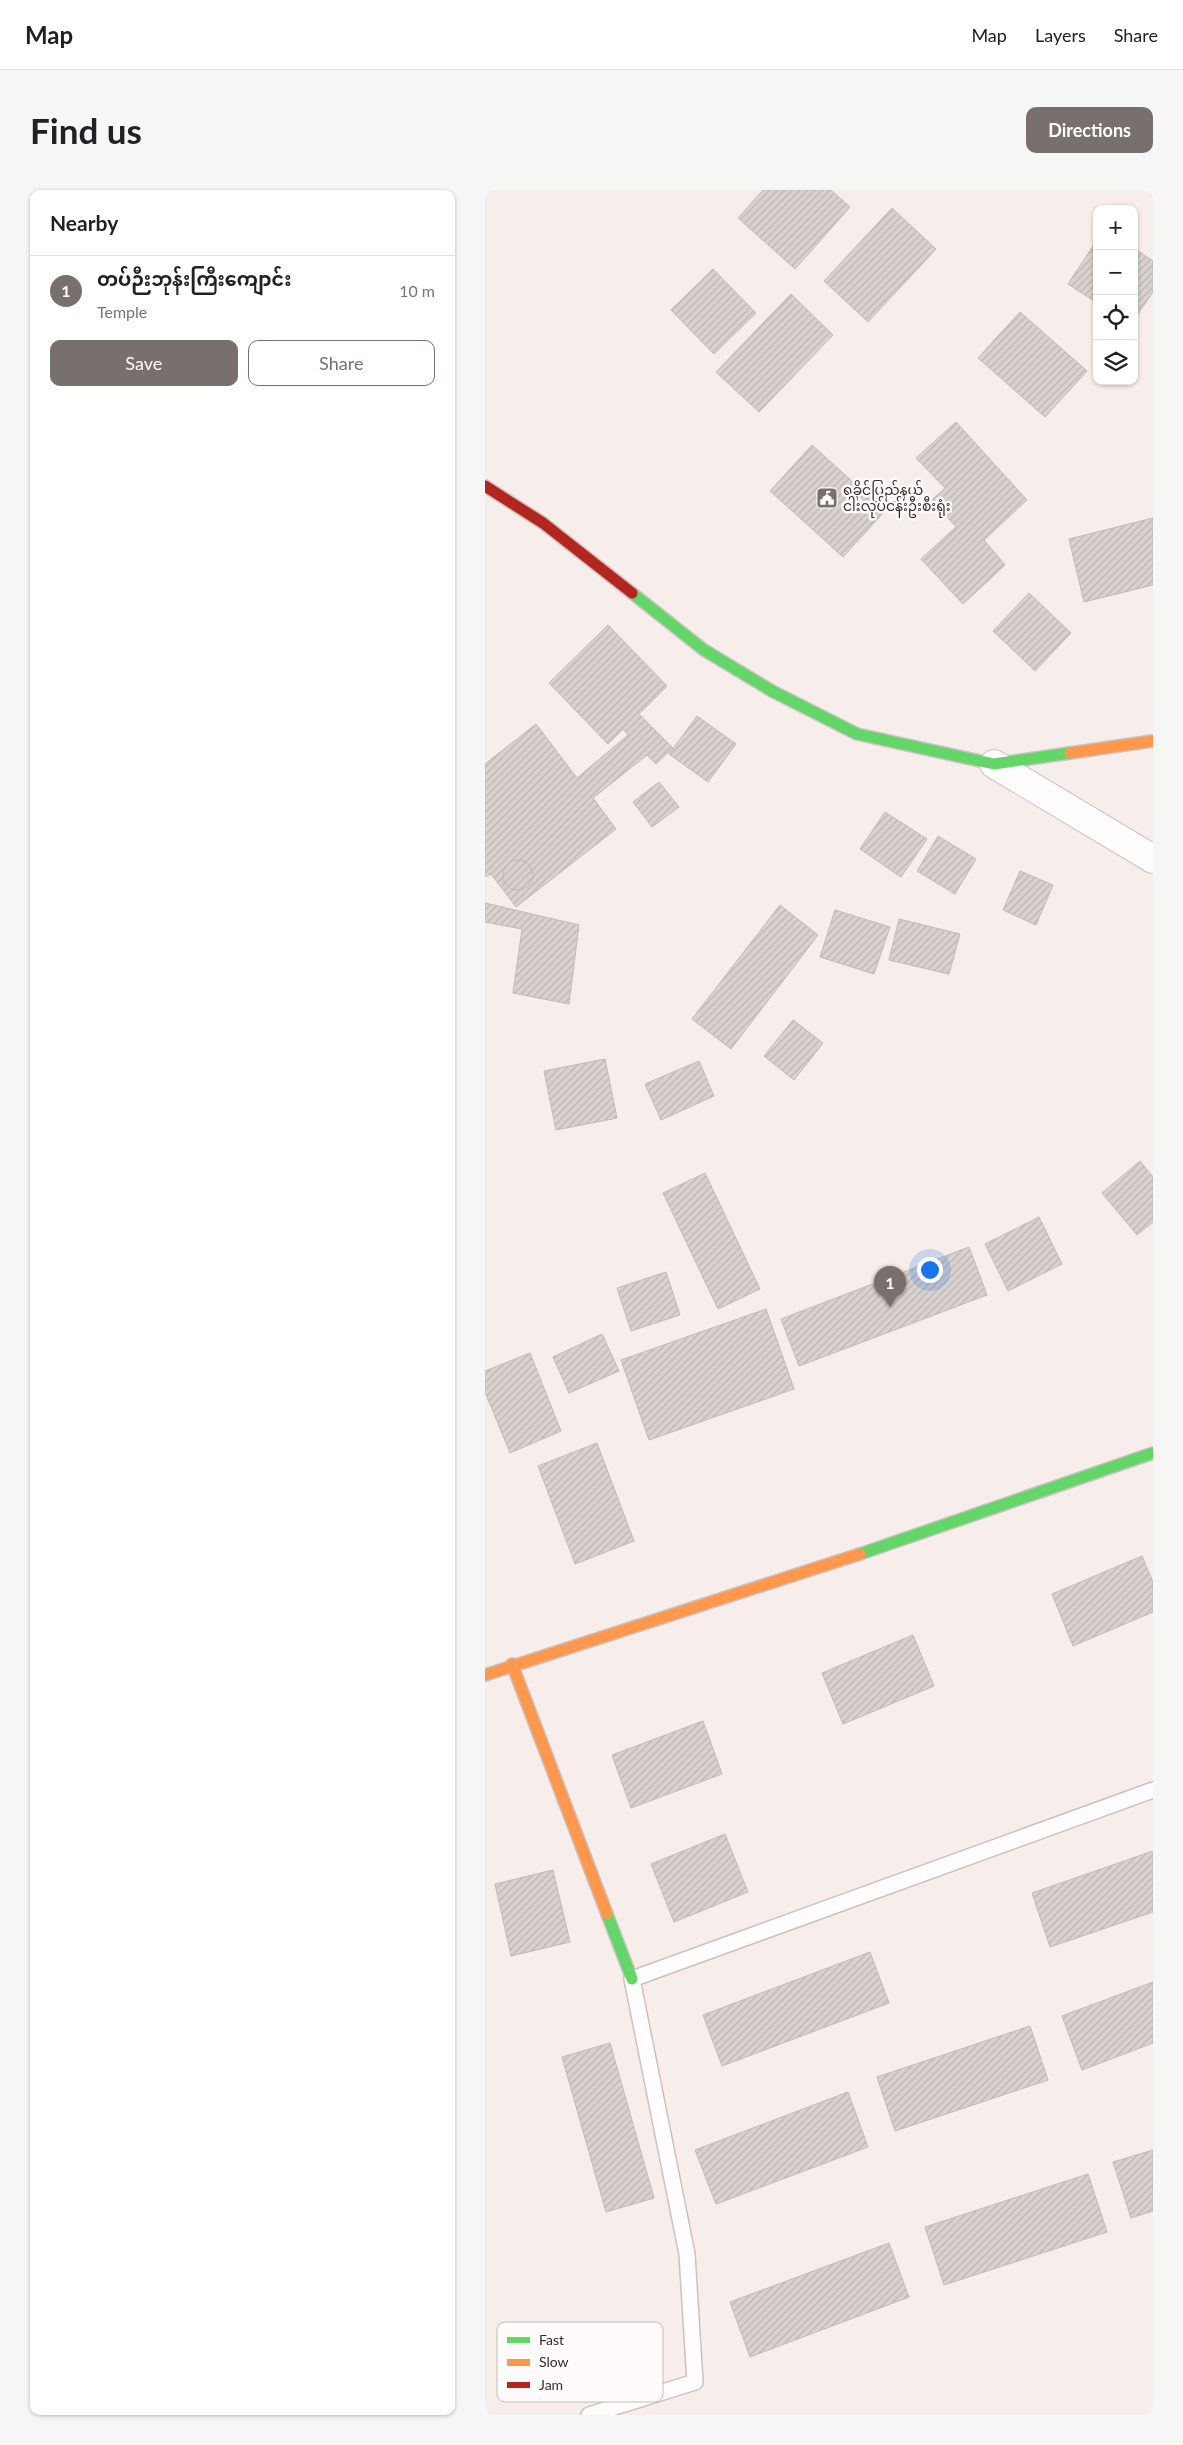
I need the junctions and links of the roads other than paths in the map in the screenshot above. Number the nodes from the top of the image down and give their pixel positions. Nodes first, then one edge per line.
1 (485, 486) edge
2 (1153, 741) edge
3 (994, 764) junction
4 (1153, 859) edge
5 (1153, 1453) edge
6 (512, 1664) junction
7 (485, 1674) edge
8 (1153, 1790) edge
9 (632, 1979) junction
10 (663, 2392) edge
11 (631, 2402) edge
12 (589, 2415) edge

1 - 3 street
2 - 3 street
3 - 4 street
5 - 6 street
6 - 7 street
6 - 9 street
8 - 9 lane
9 - 10 lane
11 - 12 lane

